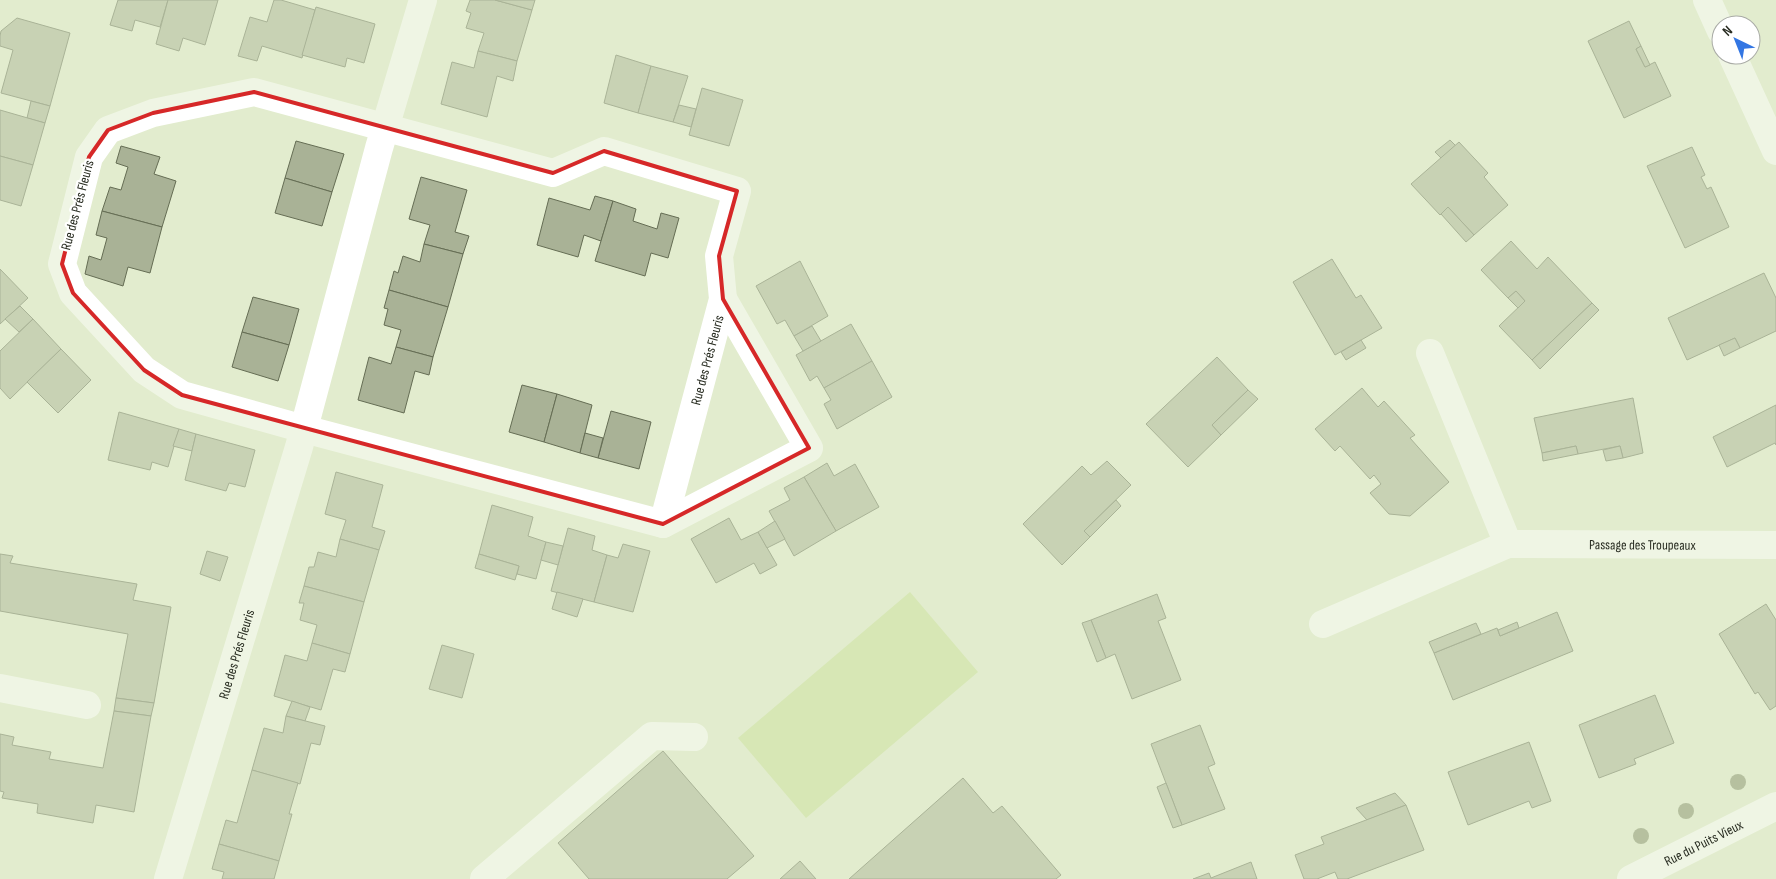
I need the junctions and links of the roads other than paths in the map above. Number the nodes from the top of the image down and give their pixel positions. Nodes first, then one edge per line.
1 (423, 0) edge
2 (1707, 0) edge
3 (1714, 15) edge
4 (1737, 65) edge
5 (385, 127) junction
6 (1776, 151) edge
7 (723, 299) junction
8 (1430, 353) dead end
9 (304, 429) junction
10 (663, 524) junction
11 (1508, 544) junction
12 (1776, 545) edge
13 (1323, 624) dead end
14 (0, 688) edge
15 (87, 705) dead end
16 (694, 737) dead end
17 (1776, 806) edge
18 (1669, 871) edge
19 (168, 879) edge
20 (484, 879) edge
21 (1631, 879) edge

1 - 5 street, Rue des Prés Fleuris
2 - 3 street
4 - 6 street
5 - 7 street, Rue des Prés Fleuris
5 - 9 street, Rue des Prés Fleuris
5 - 9 street, Rue des Prés Fleuris
7 - 10 street, Rue des Prés Fleuris
7 - 10 street
8 - 11 street
9 - 10 street, Rue des Prés Fleuris
9 - 19 street, Rue des Prés Fleuris
11 - 12 street, Passage des Troupeaux
11 - 13 street, Passage des Troupeaux
14 - 15 street
16 - 20 street
17 - 18 street, Rue du Puits Vieux
18 - 21 street, Rue du Puits Vieux

